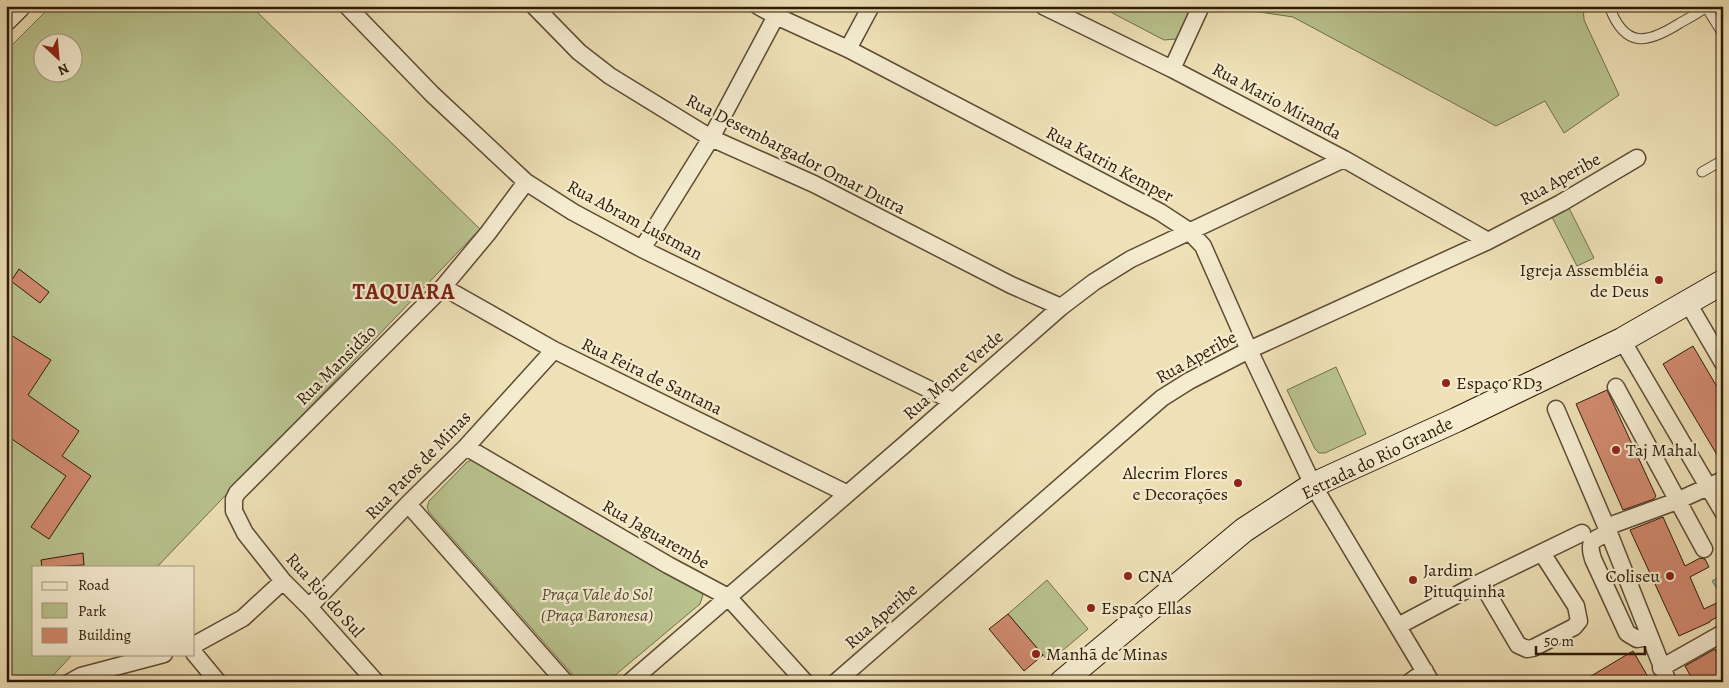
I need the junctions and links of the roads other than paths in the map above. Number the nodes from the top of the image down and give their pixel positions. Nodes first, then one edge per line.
1 (18, 6) edge
2 (346, 6) edge
3 (534, 6) edge
4 (758, 6) edge
5 (871, 6) edge
6 (1043, 6) edge
7 (1201, 6) edge
8 (1609, 6) edge
9 (1706, 7) edge
10 (776, 16) junction
11 (6, 18) edge
12 (1723, 34) edge
13 (848, 49) junction
14 (1172, 69) junction
15 (711, 138) junction
16 (1637, 158) dead end
17 (1344, 159) junction
18 (1723, 160) edge
19 (1702, 172) dead end
20 (526, 182) junction
21 (1189, 231) junction
22 (1488, 241) junction
23 (642, 250) junction
24 (443, 287) junction
25 (1719, 287) edge
26 (1688, 303) junction
27 (1060, 307) junction
28 (1622, 340) junction
29 (554, 350) junction
30 (1249, 350) junction
31 (1723, 363) edge
32 (1616, 387) dead end
33 (953, 401) junction
34 (1556, 410) dead end
35 (466, 447) junction
36 (1715, 483) edge
37 (1313, 485) junction
38 (846, 494) junction
39 (1677, 501) junction
40 (408, 504) junction
41 (1723, 512) edge
42 (1608, 530) junction
43 (245, 533) joint
44 (1582, 533) dead end
45 (1704, 549) dead end
46 (1542, 553) junction
47 (283, 581) junction
48 (1481, 582) junction
49 (728, 597) junction
50 (309, 607) junction
51 (1398, 626) junction
52 (1723, 633) edge
53 (1649, 637) junction
54 (195, 644) edge
55 (195, 654) edge
56 (156, 656) edge
57 (1664, 675) edge
58 (1428, 676) edge
59 (70, 682) edge
60 (218, 682) edge
61 (376, 682) edge
62 (565, 682) edge
63 (630, 682) edge
64 (805, 682) edge
65 (836, 682) edge
66 (1062, 682) edge
67 (1410, 682) edge

1 - 11 main road
2 - 20 street, Rua Abram Lustman
3 - 15 street, Rua Desembargador Omar Dutra
4 - 10 street, Rua Katrin Kemper
5 - 13 street
6 - 14 street, Rua Mario Miranda
7 - 14 street
8 - 9 lane
9 - 12 lane
10 - 13 street, Rua Katrin Kemper
10 - 15 street
13 - 21 street, Rua Katrin Kemper
14 - 17 street, Rua Mario Miranda
15 - 23 street
15 - 27 street, Rua Desembargador Omar Dutra
16 - 22 street, Rua Aperibe
17 - 21 street, Rua Monte Verde
17 - 22 street, Rua Mario Miranda
18 - 19 lane
20 - 23 street, Rua Abram Lustman
20 - 24 street, Rua Mansidão
21 - 27 street, Rua Monte Verde
21 - 30 street, Rua Katrin Kemper
22 - 30 street, Rua Aperibe
23 - 33 street, Rua Abram Lustman
24 - 29 street, Rua Feira de Santana
24 - 43 street, Rua Mansidão
25 - 26 main road, Estrada do Rio Grande
26 - 28 main road, Estrada do Rio Grande
26 - 31 street
27 - 33 street, Rua Monte Verde
28 - 36 street
28 - 37 main road, Estrada do Rio Grande
29 - 35 street, Rua Patos de Minas
29 - 38 street, Rua Feira de Santana
30 - 37 street, Rua Katrin Kemper
30 - 65 street, Rua Aperibe
32 - 39 street
33 - 38 street, Rua Monte Verde
34 - 42 street
35 - 40 street, Rua Patos de Minas
35 - 49 street, Rua Jaguarembe
36 - 39 street
36 - 41 street
37 - 51 street, Rua Katrin Kemper
37 - 66 main road, Estrada do Rio Grande
38 - 49 street, Rua Monte Verde
39 - 42 street
39 - 45 street
40 - 50 street, Rua Patos de Minas
40 - 62 street
42 - 53 street
42 - 53 street
43 - 47 street, Rua Rio do Sul
44 - 46 street
46 - 48 street
46 - 48 street
47 - 50 street, Rua Rio do Sul
47 - 54 street
48 - 51 street
49 - 63 street, Rua Monte Verde
49 - 64 street, Rua Jaguarembe
50 - 61 street, Rua Rio do Sul
51 - 58 street, Rua Katrin Kemper
52 - 57 street
53 - 57 street
55 - 60 street
56 - 59 street
58 - 67 street

